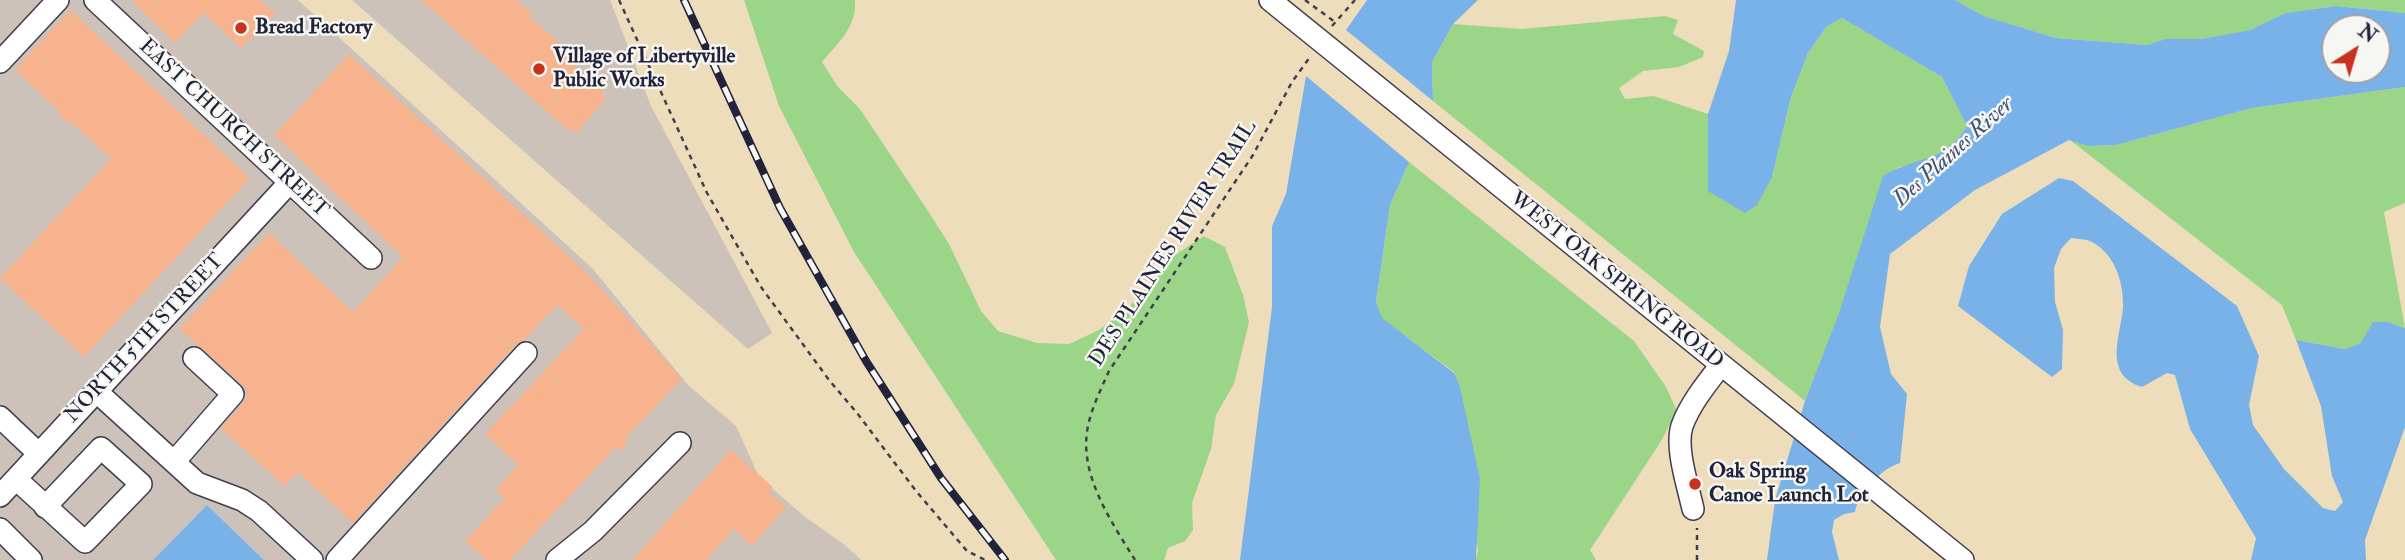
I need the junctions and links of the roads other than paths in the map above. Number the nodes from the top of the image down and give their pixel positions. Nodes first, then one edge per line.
1 (58, 0) edge
2 (95, 0) edge
3 (1270, 0) edge
4 (3, 53) edge
5 (290, 182) junction
6 (371, 258) dead end
7 (526, 353) dead end
8 (194, 358) dead end
9 (1721, 365) junction
10 (97, 392) junction
11 (0, 417) edge
12 (680, 443) dead end
13 (39, 454) junction
14 (174, 462) junction
15 (4, 491) edge
16 (45, 506) junction
17 (1693, 509) road end
18 (0, 529) edge
19 (31, 560) edge
20 (312, 560) edge
21 (337, 560) edge
22 (557, 560) edge
23 (1963, 560) edge

1 - 4 street
2 - 5 street, EAST CHURCH STREET
3 - 9 street, WEST OAK SPRING ROAD
5 - 6 street, EAST CHURCH STREET
5 - 10 street, NORTH 5TH STREET
7 - 21 street
8 - 14 street
9 - 17 street
9 - 23 street, WEST OAK SPRING ROAD
10 - 13 street, NORTH 5TH STREET
10 - 14 street
11 - 13 street
12 - 22 street
13 - 15 street, NORTH 5TH STREET
14 - 20 street
15 - 16 street
16 - 16 street
18 - 19 street

